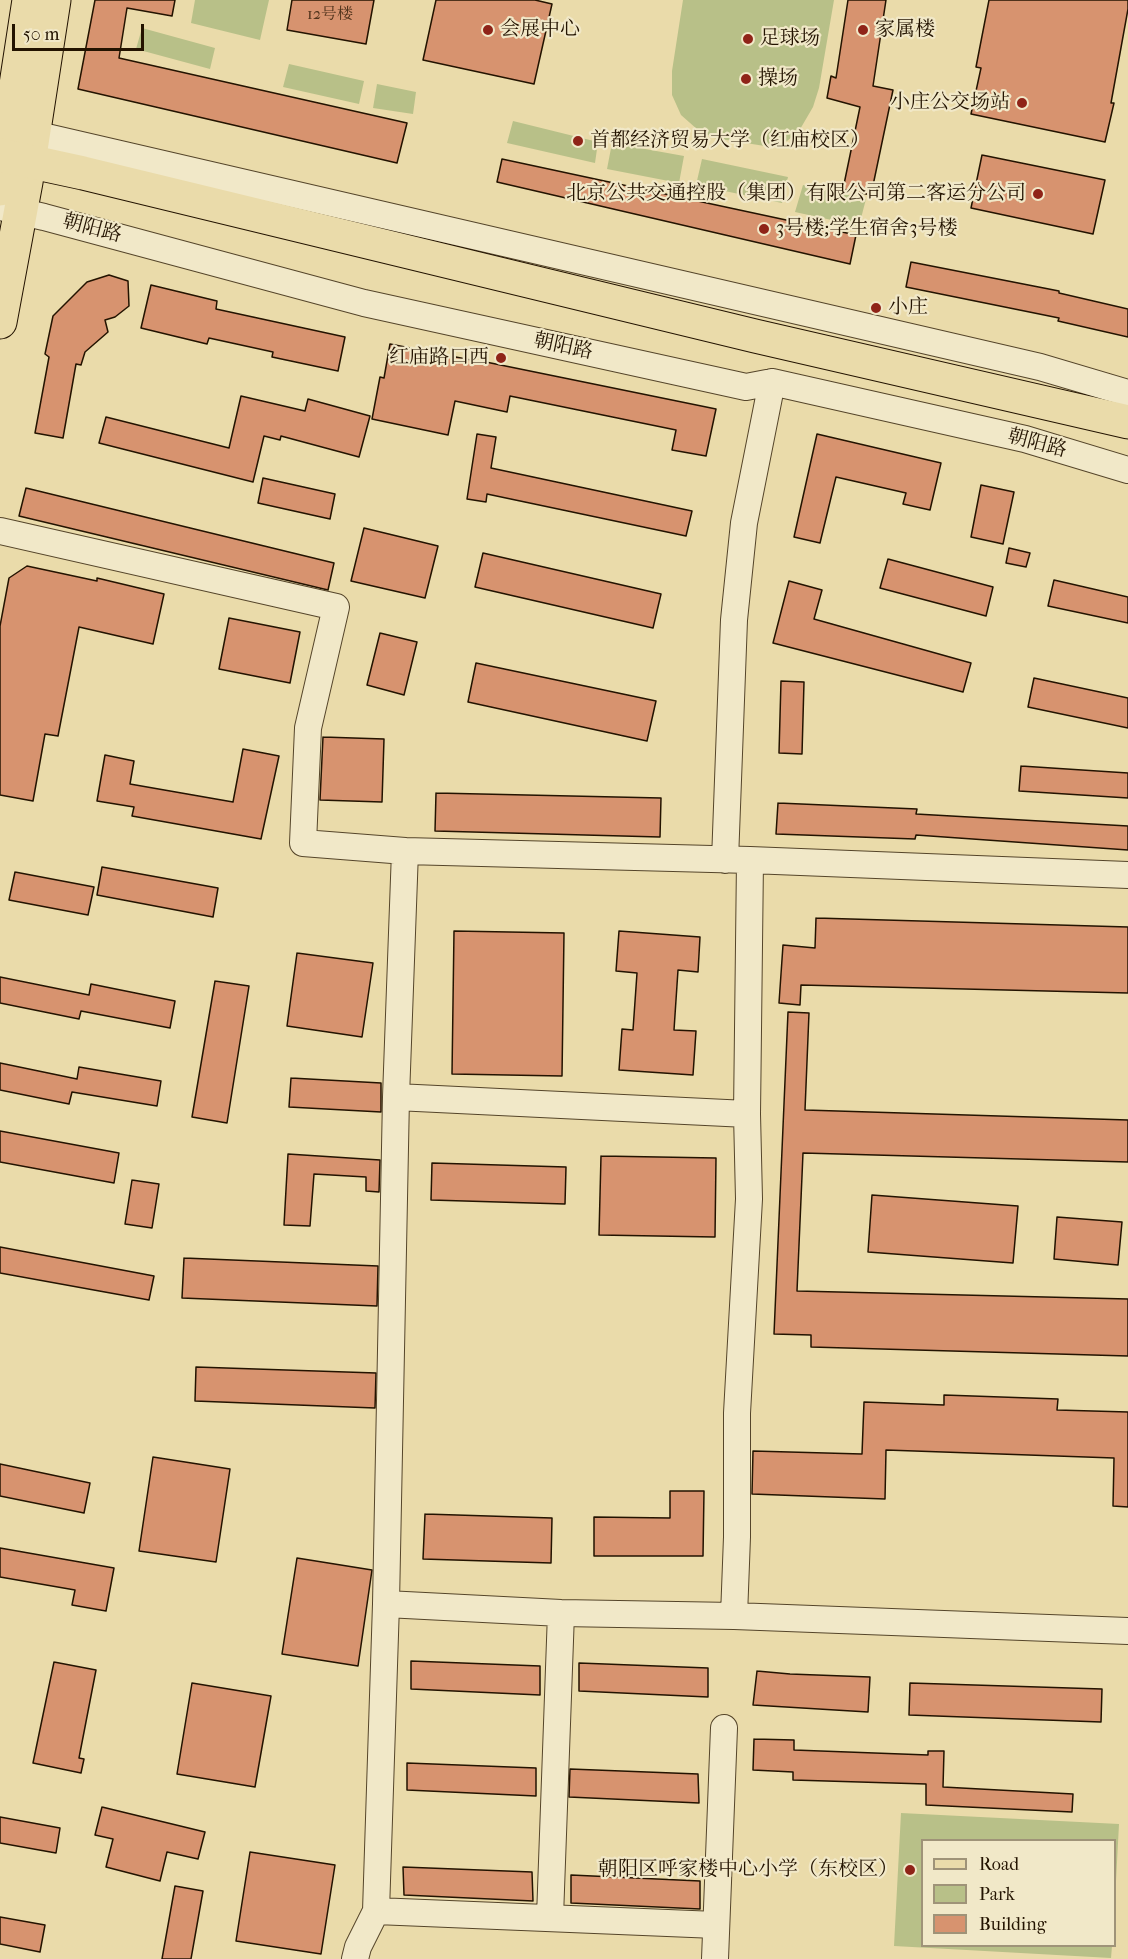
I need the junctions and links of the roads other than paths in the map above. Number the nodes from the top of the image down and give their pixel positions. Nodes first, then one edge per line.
1 (29, 0) edge
2 (54, 0) edge
3 (10, 167) edge
4 (0, 322) edge
5 (772, 382) junction
6 (1128, 393) edge
7 (1128, 422) edge
8 (1128, 442) edge
9 (1128, 470) edge
10 (0, 531) edge
11 (405, 851) junction
12 (725, 860) junction
13 (750, 860) junction
14 (1128, 875) edge
15 (396, 1097) junction
16 (747, 1114) junction
17 (386, 1604) junction
18 (561, 1613) junction
19 (734, 1616) junction
20 (1128, 1631) edge
21 (724, 1728) dead end
22 (376, 1911) junction
23 (550, 1917) junction
24 (716, 1925) junction
25 (355, 1959) edge
26 (715, 1959) edge

1 - 3 main road
2 - 3 main road
3 - 4 main road
3 - 5 street, 朝阳路
3 - 6 street
3 - 7 main road
3 - 8 main road, 朝阳路
5 - 9 street, 朝阳路
5 - 12 street
10 - 11 street
11 - 12 street
11 - 15 street
12 - 13 street
13 - 14 street
13 - 16 street
15 - 16 street
15 - 17 street
16 - 19 street
17 - 18 street
17 - 22 street
18 - 19 street
18 - 23 street
19 - 20 street
21 - 24 street
22 - 23 street
22 - 25 street
23 - 24 street
24 - 26 street

